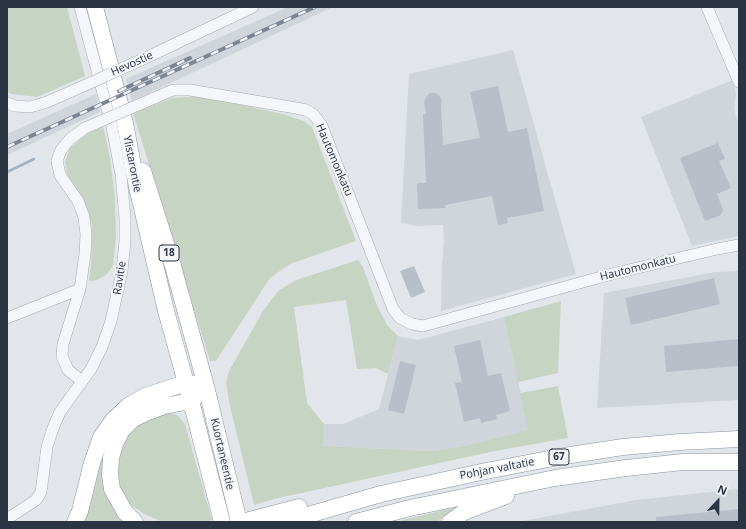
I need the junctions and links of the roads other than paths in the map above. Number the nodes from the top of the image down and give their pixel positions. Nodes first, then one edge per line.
1 (80, 7) edge
2 (95, 7) edge
3 (253, 7) edge
4 (707, 7) edge
5 (739, 82) edge
6 (7, 103) edge
7 (125, 123) junction
8 (739, 245) edge
9 (80, 289) junction
10 (7, 318) edge
11 (82, 381) junction
12 (186, 383) junction
13 (206, 386) junction
14 (191, 401) junction
15 (739, 439) edge
16 (739, 462) edge
17 (555, 478) junction
18 (381, 494) junction
19 (7, 519) edge
20 (75, 522) edge
21 (135, 522) edge
22 (222, 522) edge
23 (238, 522) edge
24 (242, 522) edge
25 (284, 522) edge
26 (356, 522) edge
27 (450, 522) edge

1 - 11 street, Ravitie
2 - 7 highway, 18
3 - 6 street, Hevostie, bridge
4 - 5 street
7 - 12 highway, Ylistarontie / 18
7 - 13 highway, Ylistarontie / 18
8 - 9 street, Hautomonkatu, bridge
9 - 10 street
9 - 11 street, Hautomonkatu
11 - 19 street, Ravitie
12 - 13 highway
12 - 14 highway, Ylistarontie / 18
12 - 20 highway
13 - 14 highway
13 - 23 highway, Kuortaneentie / 18
14 - 21 highway
14 - 22 highway, Kuortaneentie / 18
15 - 18 highway, Pohjan valtatie / 67
16 - 17 highway, Pohjan valtatie / 67
17 - 26 highway, Pohjan valtatie / 67
17 - 27 highway
18 - 24 highway
18 - 25 highway, Pohjan valtatie / 67

